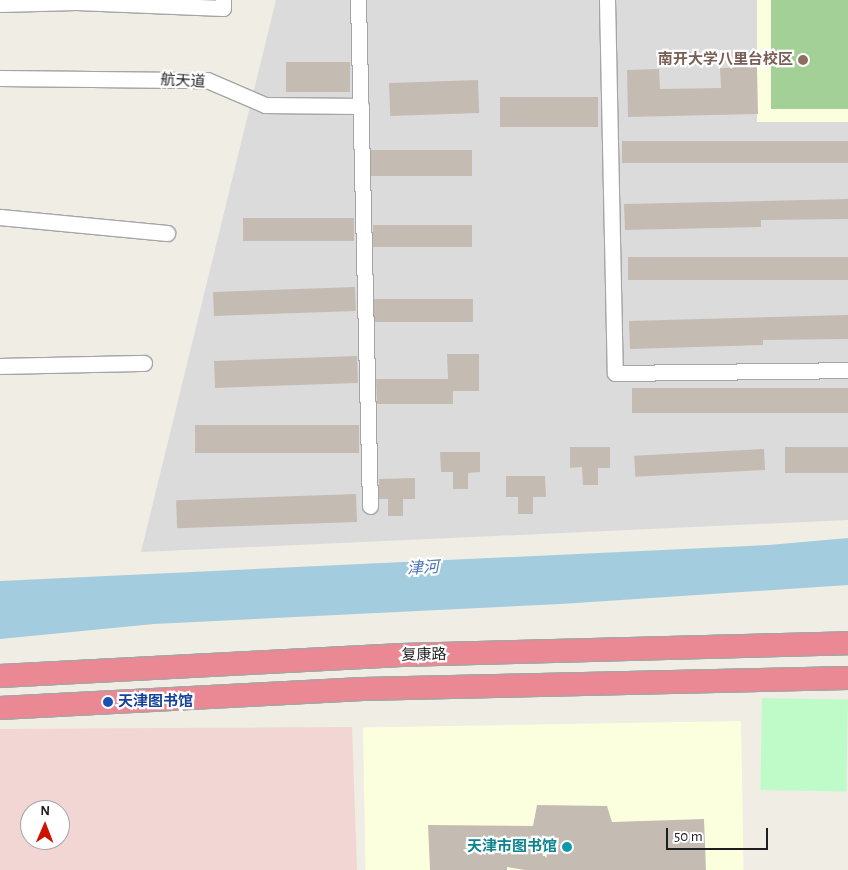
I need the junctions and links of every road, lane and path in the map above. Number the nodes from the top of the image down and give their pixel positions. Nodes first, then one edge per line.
1 (223, 0) edge
2 (358, 0) edge
3 (607, 0) edge
4 (76, 1) edge
5 (0, 4) edge
6 (0, 78) edge
7 (361, 106) junction
8 (0, 217) edge
9 (167, 233) dead end
10 (144, 363) dead end
11 (0, 366) edge
12 (848, 370) edge
13 (370, 506) dead end
14 (848, 643) edge
15 (0, 676) edge
16 (848, 678) edge
17 (0, 708) edge

1 - 4 street
2 - 7 street
3 - 12 street
4 - 5 street
6 - 7 street, 航天道
7 - 13 street
8 - 9 street
10 - 11 street
14 - 15 highway, 复康路
16 - 17 highway

